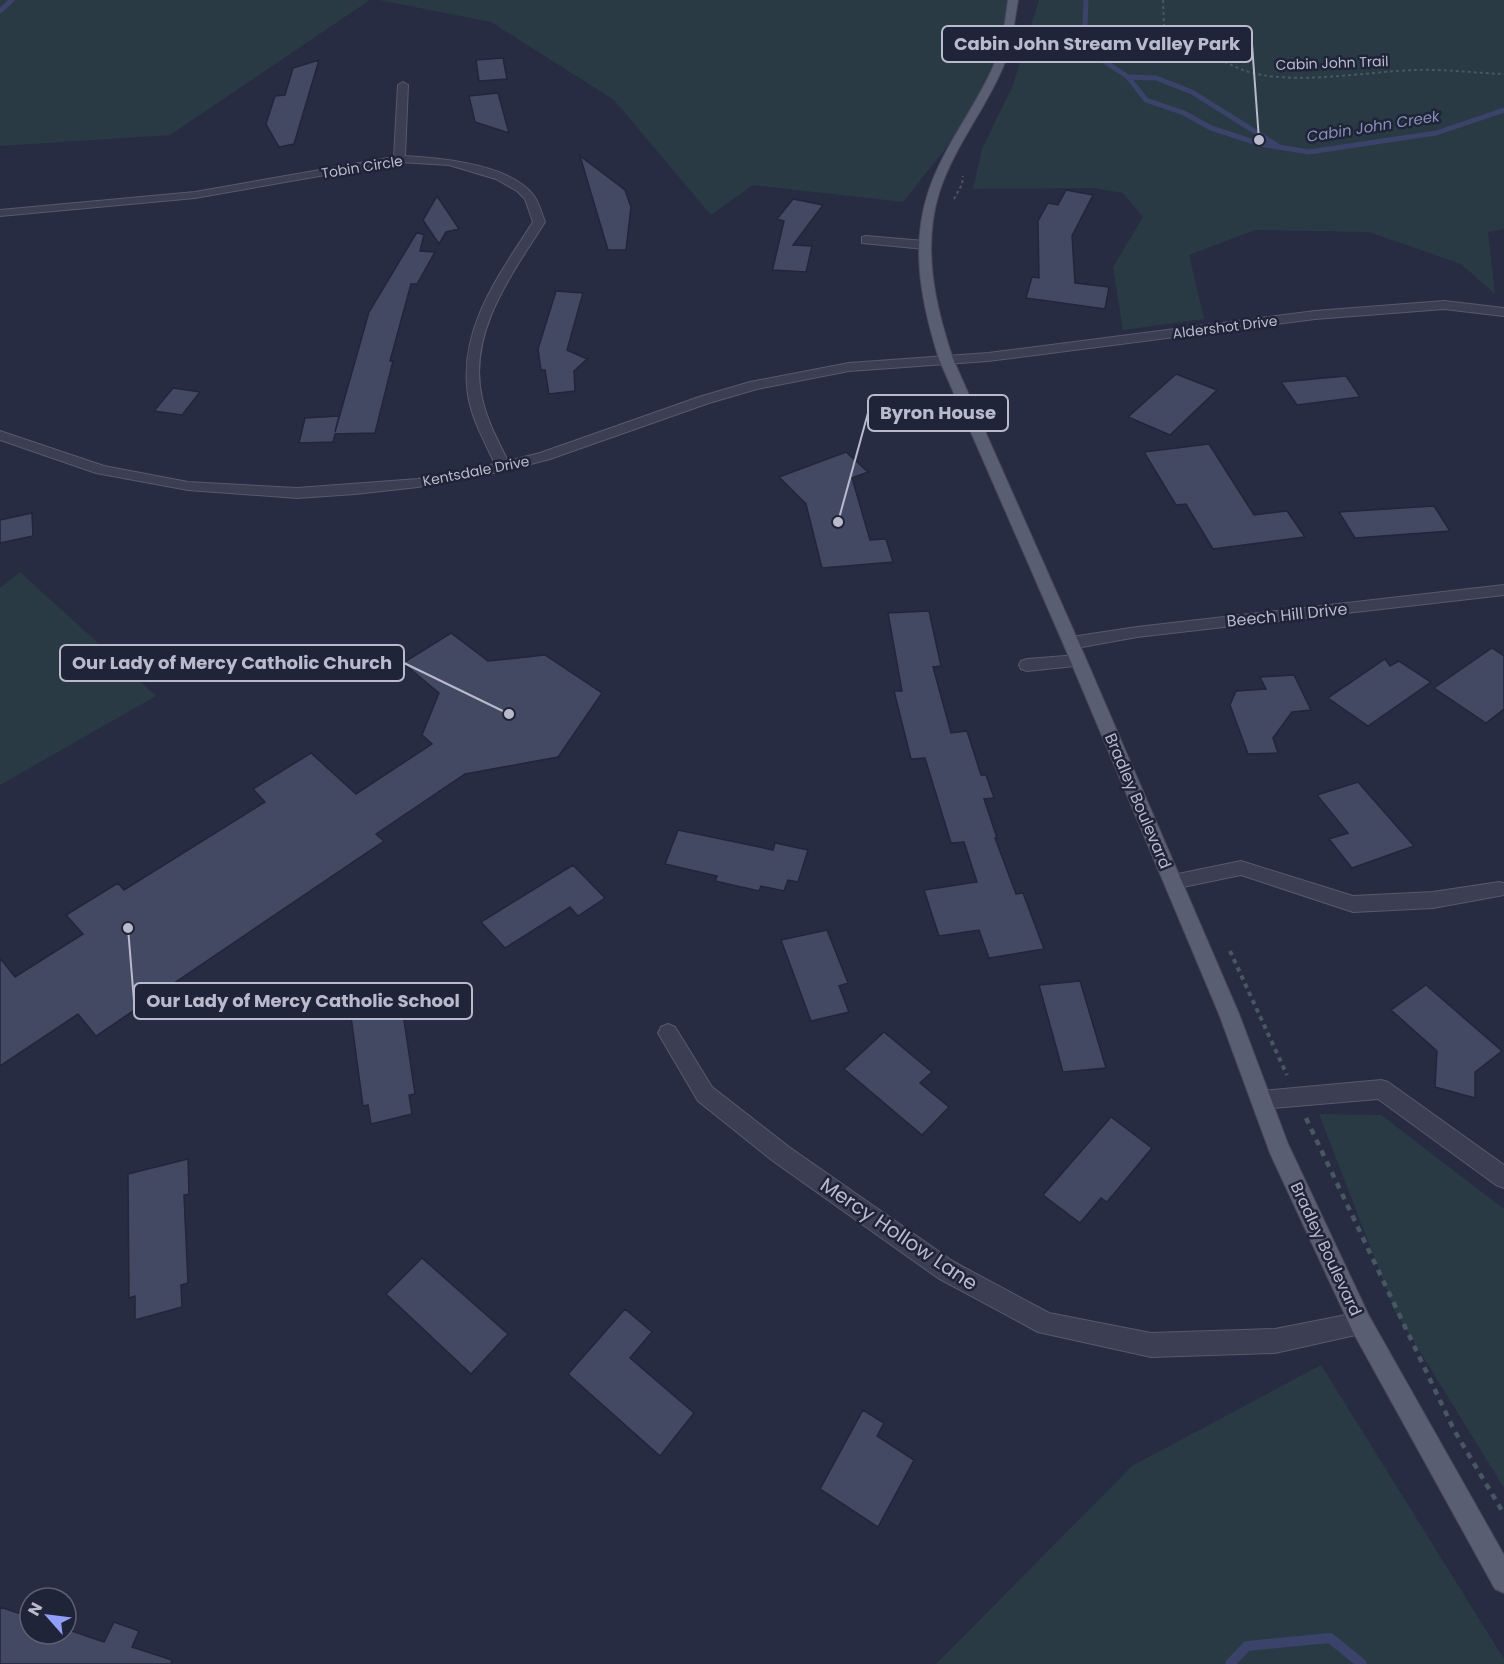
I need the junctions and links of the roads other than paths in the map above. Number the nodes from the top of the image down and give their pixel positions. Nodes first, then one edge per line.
1 (1013, 0) edge
2 (403, 85) dead end
3 (399, 159) junction
4 (0, 213) edge
5 (866, 240) dead end
6 (925, 245) junction
7 (1504, 312) edge
8 (946, 359) junction
9 (1, 436) edge
10 (504, 467) junction
11 (1504, 590) edge
12 (1071, 643) junction
13 (1078, 661) junction
14 (1027, 665) dead end
15 (1173, 882) junction
16 (1499, 889) dead end
17 (668, 1033) dead end
18 (1261, 1100) junction
19 (1504, 1178) edge
20 (1361, 1324) junction
21 (1504, 1580) edge

1 - 6 main road, Bradley Boulevard
2 - 3 street
3 - 4 street, Tobin Circle
3 - 10 street, Tobin Circle
5 - 6 street
6 - 8 main road, Bradley Boulevard
7 - 8 street, Aldershot Drive
8 - 10 street, Kentsdale Drive
8 - 12 main road, Bradley Boulevard
9 - 10 street, Kentsdale Drive
11 - 12 street, Beech Hill Drive
12 - 13 main road, Bradley Boulevard
13 - 14 street
13 - 15 main road, Bradley Boulevard
15 - 16 street
15 - 18 main road, Bradley Boulevard
17 - 20 street, Mercy Hollow Lane
18 - 19 street
18 - 20 main road, Bradley Boulevard
20 - 21 main road, Bradley Boulevard

